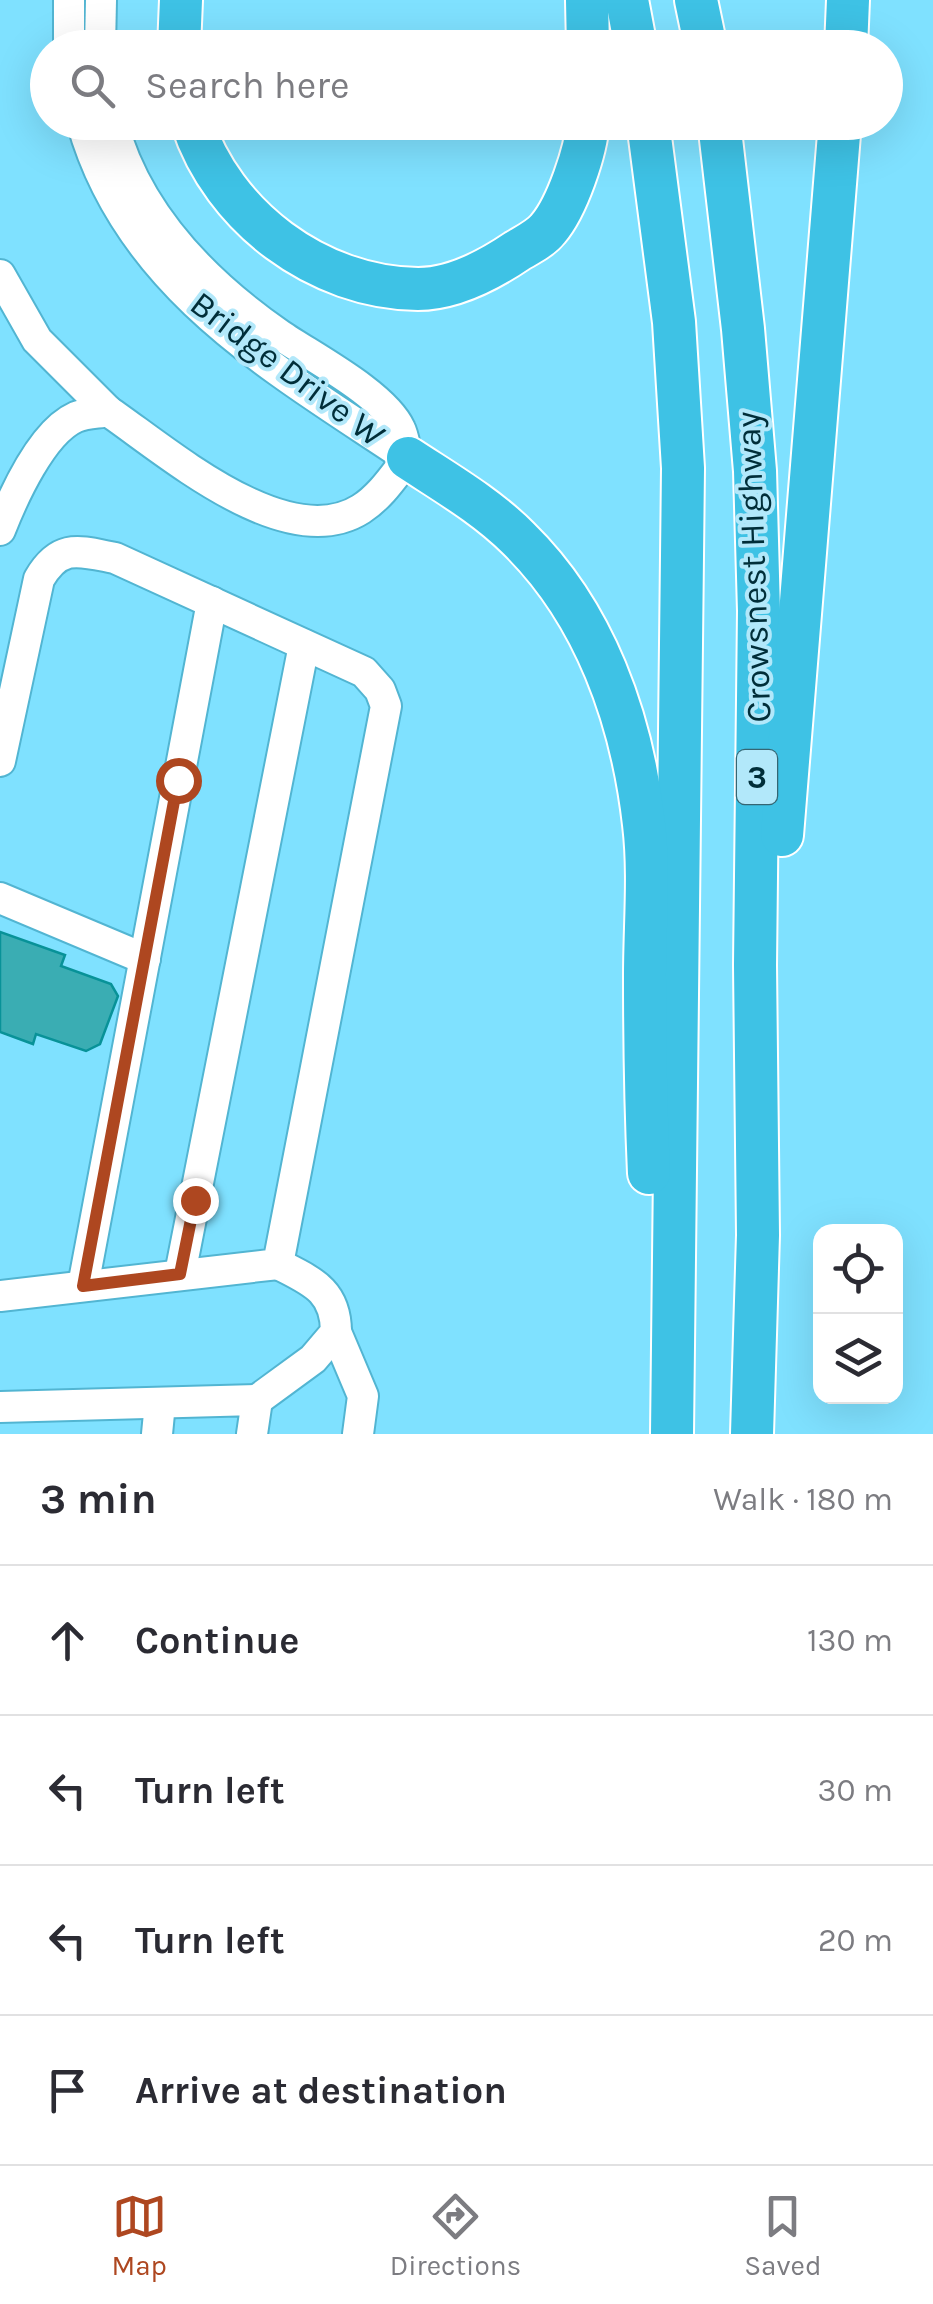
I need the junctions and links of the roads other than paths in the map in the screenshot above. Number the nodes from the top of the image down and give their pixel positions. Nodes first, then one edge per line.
1 (69, 0) edge
2 (101, 0) edge
3 (181, 0) edge
4 (587, 0) edge
5 (627, 0) edge
6 (696, 0) edge
7 (848, 0) edge
8 (69, 30) edge
9 (100, 30) edge
10 (180, 30) edge
11 (588, 30) edge
12 (633, 30) edge
13 (702, 30) edge
14 (847, 30) edge
15 (88, 140) edge
16 (117, 140) edge
17 (197, 140) edge
18 (583, 140) edge
19 (650, 140) edge
20 (720, 140) edge
21 (839, 140) edge
22 (0, 275) edge
23 (108, 411) junction
24 (408, 458) junction
25 (0, 530) edge
26 (212, 602) junction
27 (304, 645) junction
28 (0, 761) edge
29 (0, 898) edge
30 (144, 959) junction
31 (758, 1125) junction
32 (278, 1264) junction
33 (180, 1274) junction
34 (83, 1286) junction
35 (0, 1296) edge
36 (336, 1332) junction
37 (257, 1400) junction
38 (160, 1403) junction
39 (4, 1416) edge
40 (75, 1420) edge
41 (156, 1434) edge
42 (252, 1434) edge
43 (358, 1434) edge
44 (659, 1434) edge
45 (672, 1434) edge
46 (752, 1434) edge

1 - 8 street
2 - 9 street
3 - 10 highway
4 - 11 highway
5 - 12 highway
6 - 13 highway
7 - 14 highway
15 - 24 street, Bridge Drive W
16 - 24 street
17 - 18 highway
19 - 45 highway, Crowsnest Highway
20 - 31 highway, Crowsnest Highway / 3
21 - 31 highway
22 - 23 street
23 - 24 street
23 - 25 street
24 - 44 highway
26 - 27 street
26 - 28 street
26 - 30 street
27 - 32 street
27 - 33 street
29 - 30 street
30 - 34 street
31 - 46 highway, Crowsnest Highway / 3
32 - 33 street
32 - 36 street
33 - 34 street
34 - 35 street
36 - 37 street
36 - 43 street
37 - 38 street
37 - 42 street
38 - 40 street
38 - 41 street
39 - 40 street

